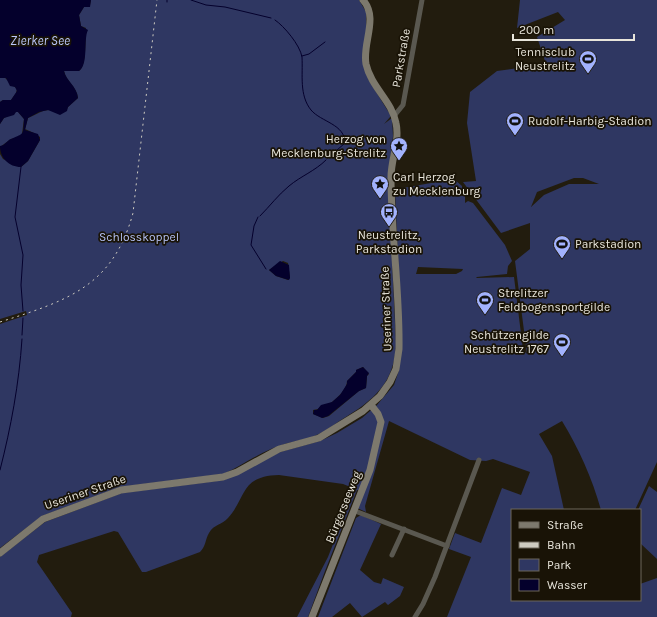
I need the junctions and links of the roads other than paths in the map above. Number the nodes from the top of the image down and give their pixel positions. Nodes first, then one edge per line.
1 (363, 0) edge
2 (422, 0) edge
3 (394, 116) junction
4 (371, 405) junction
5 (479, 460) dead end
6 (355, 511) junction
7 (404, 529) junction
8 (446, 546) junction
9 (0, 552) edge
10 (392, 555) dead end
11 (312, 617) edge
12 (414, 617) edge

1 - 3 main road, Useriner Straße
2 - 3 street, Parkstraße
3 - 4 main road, Useriner Straße
4 - 6 main road, Bürgerseeweg
4 - 9 main road, Useriner Straße
5 - 8 street
6 - 7 street
6 - 11 main road, Bürgerseeweg
7 - 8 street
7 - 10 street
8 - 12 street

